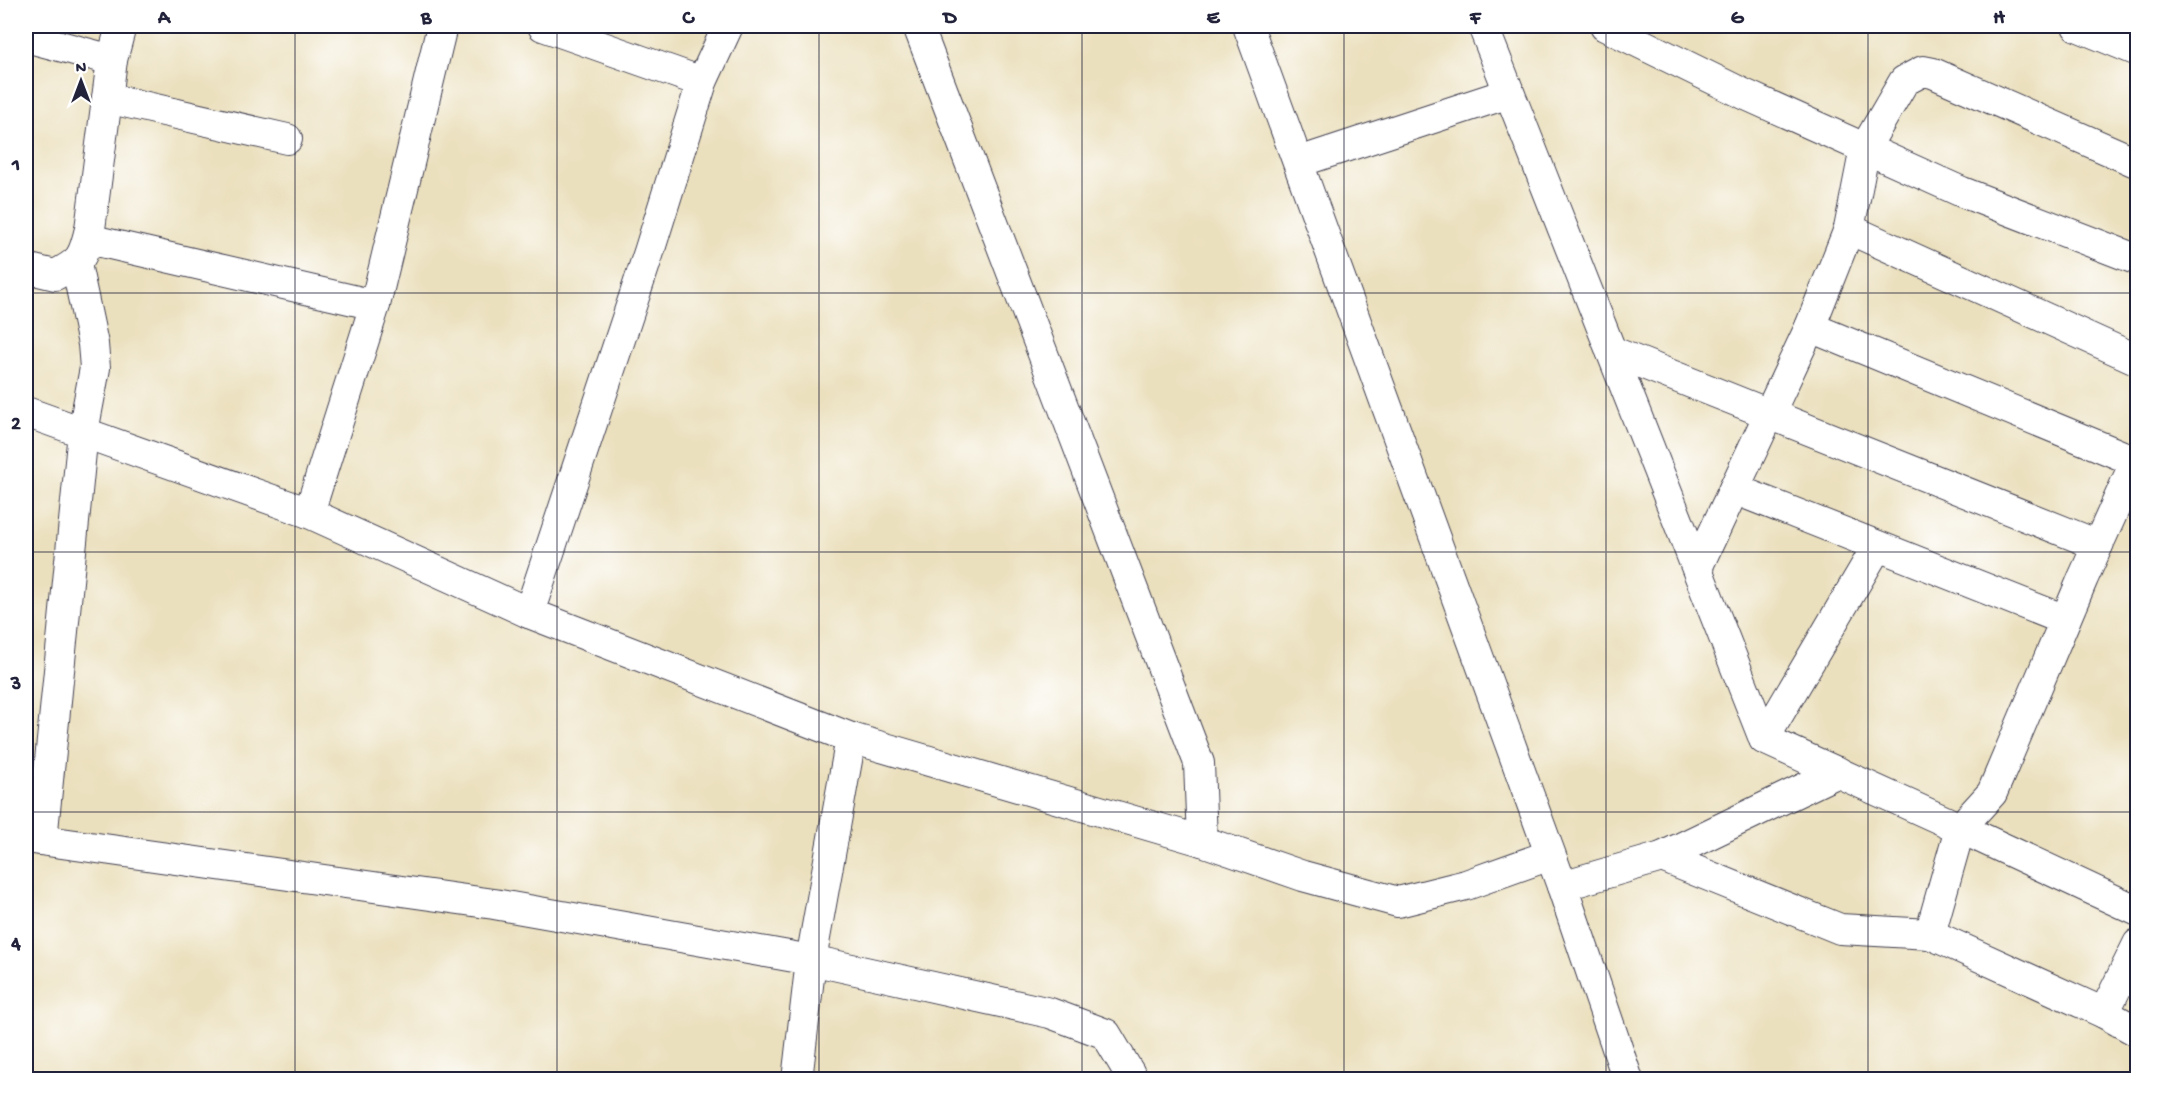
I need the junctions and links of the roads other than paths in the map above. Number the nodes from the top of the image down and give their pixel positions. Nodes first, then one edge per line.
1 (120, 26) edge
2 (442, 26) edge
3 (543, 26) edge
4 (728, 26) edge
5 (918, 26) edge
6 (1248, 26) edge
7 (1483, 26) edge
8 (1605, 26) edge
9 (2077, 26) edge
10 (574, 31) edge
11 (26, 38) edge
12 (2138, 51) edge
13 (112, 60) junction
14 (702, 82) junction
15 (1509, 93) junction
16 (107, 98) junction
17 (287, 139) dead end
18 (1865, 148) junction
19 (1299, 162) junction
20 (2138, 163) edge
21 (1849, 229) junction
22 (82, 252) junction
23 (2138, 260) edge
24 (26, 268) edge
25 (375, 304) junction
26 (1810, 327) junction
27 (1611, 351) junction
28 (2138, 360) edge
29 (26, 412) edge
30 (1770, 414) junction
31 (83, 432) junction
32 (2136, 458) edge
33 (1734, 489) junction
34 (309, 513) junction
35 (2098, 545) junction
36 (1877, 547) junction
37 (1696, 568) junction
38 (529, 613) junction
39 (2065, 620) junction
40 (851, 738) junction
41 (1764, 739) junction
42 (1838, 772) junction
43 (1960, 828) junction
44 (34, 839) edge
45 (1202, 841) junction
46 (1550, 855) junction
47 (1662, 857) junction
48 (1562, 886) junction
49 (2138, 911) edge
50 (1930, 934) junction
51 (2138, 944) edge
52 (811, 960) junction
53 (2104, 1013) junction
54 (2138, 1032) edge
55 (797, 1080) edge
56 (1130, 1080) edge
57 (1628, 1080) edge

1 - 13 street
2 - 25 street
3 - 10 street
4 - 14 street
5 - 45 street
6 - 19 street
7 - 15 street
8 - 18 street
9 - 12 street
10 - 14 street
11 - 13 street
13 - 16 street
14 - 38 street
15 - 19 street
15 - 27 street
16 - 17 street
16 - 22 street
18 - 20 street
18 - 21 street
18 - 23 street
19 - 46 street
21 - 26 street
21 - 28 street
22 - 24 street
22 - 25 street
22 - 31 street
25 - 34 street
26 - 30 street
26 - 32 street
27 - 30 street
27 - 37 street
29 - 31 street
30 - 33 street
30 - 35 street
31 - 34 street
31 - 44 street
32 - 35 street
33 - 36 street
33 - 37 street
34 - 38 street
35 - 39 street
36 - 39 street
36 - 41 street
37 - 41 street
38 - 40 street
39 - 43 street
40 - 45 street
40 - 52 street
41 - 42 street
42 - 43 street
42 - 47 street
43 - 49 street
43 - 50 street
44 - 52 street
45 - 46 street
46 - 48 street
47 - 48 street
47 - 50 street
48 - 57 street
50 - 53 street
51 - 53 street
52 - 55 street
52 - 56 street
53 - 54 street

